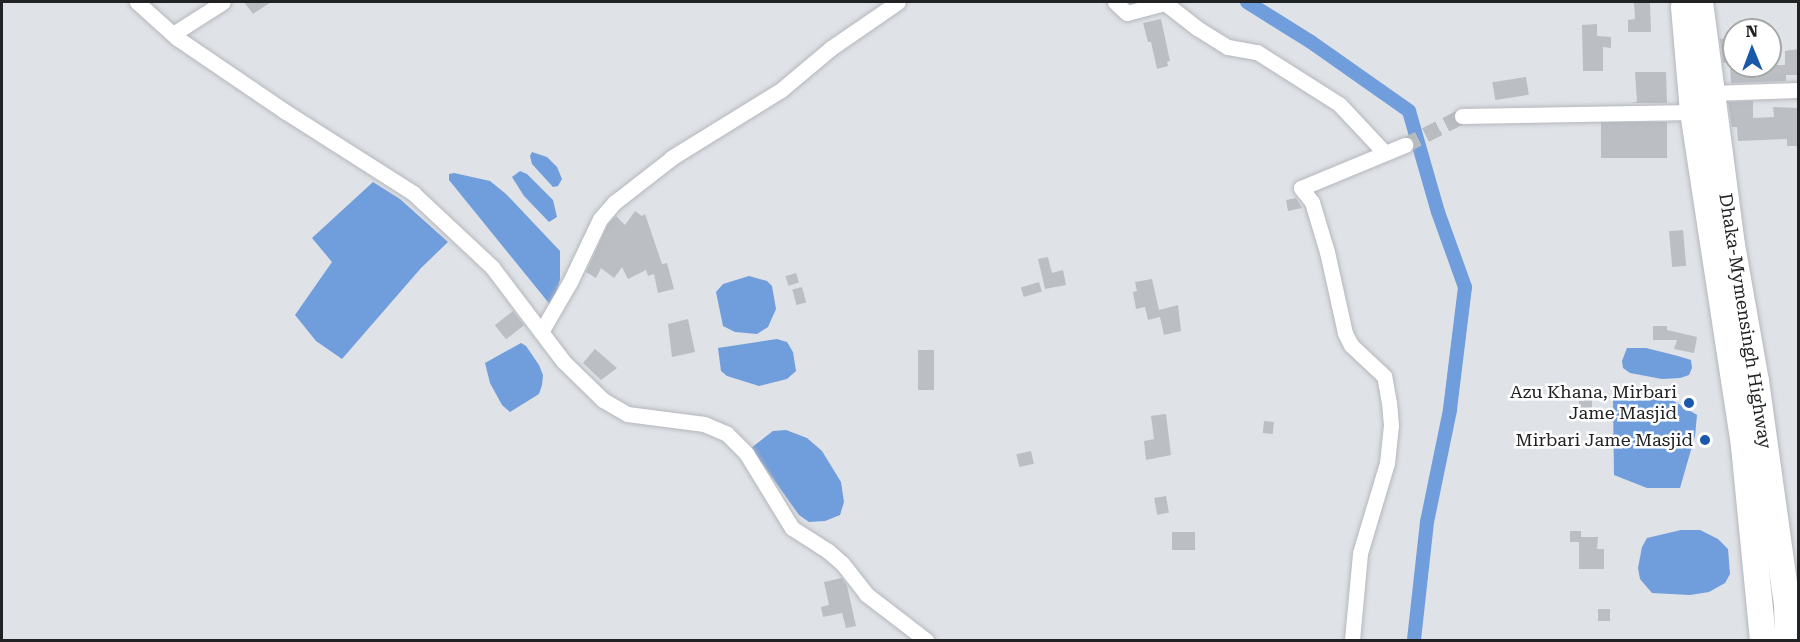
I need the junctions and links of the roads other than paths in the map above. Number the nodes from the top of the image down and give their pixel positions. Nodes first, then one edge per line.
1 (137, 2) edge
2 (223, 2) edge
3 (898, 2) edge
4 (1114, 2) edge
5 (1683, 2) edge
6 (1700, 2) edge
7 (173, 34) junction
8 (1798, 90) edge
9 (1710, 93) junction
10 (1693, 112) junction
11 (1462, 117) tunnel mouth
12 (1405, 145) tunnel mouth
13 (1385, 153) junction
14 (541, 332) junction
15 (926, 640) edge
16 (1352, 640) edge
17 (1764, 640) edge
18 (1788, 640) edge

1 - 7 street
2 - 7 street
3 - 14 street
4 - 13 street
5 - 10 highway, Dhaka-Mymensingh Highway
6 - 9 highway, Dhaka-Mymensingh Highway
7 - 14 street
8 - 9 street
9 - 18 highway, Dhaka-Mymensingh Highway
10 - 11 street
10 - 17 highway, Dhaka-Mymensingh Highway
12 - 13 street
13 - 16 street
14 - 15 street

